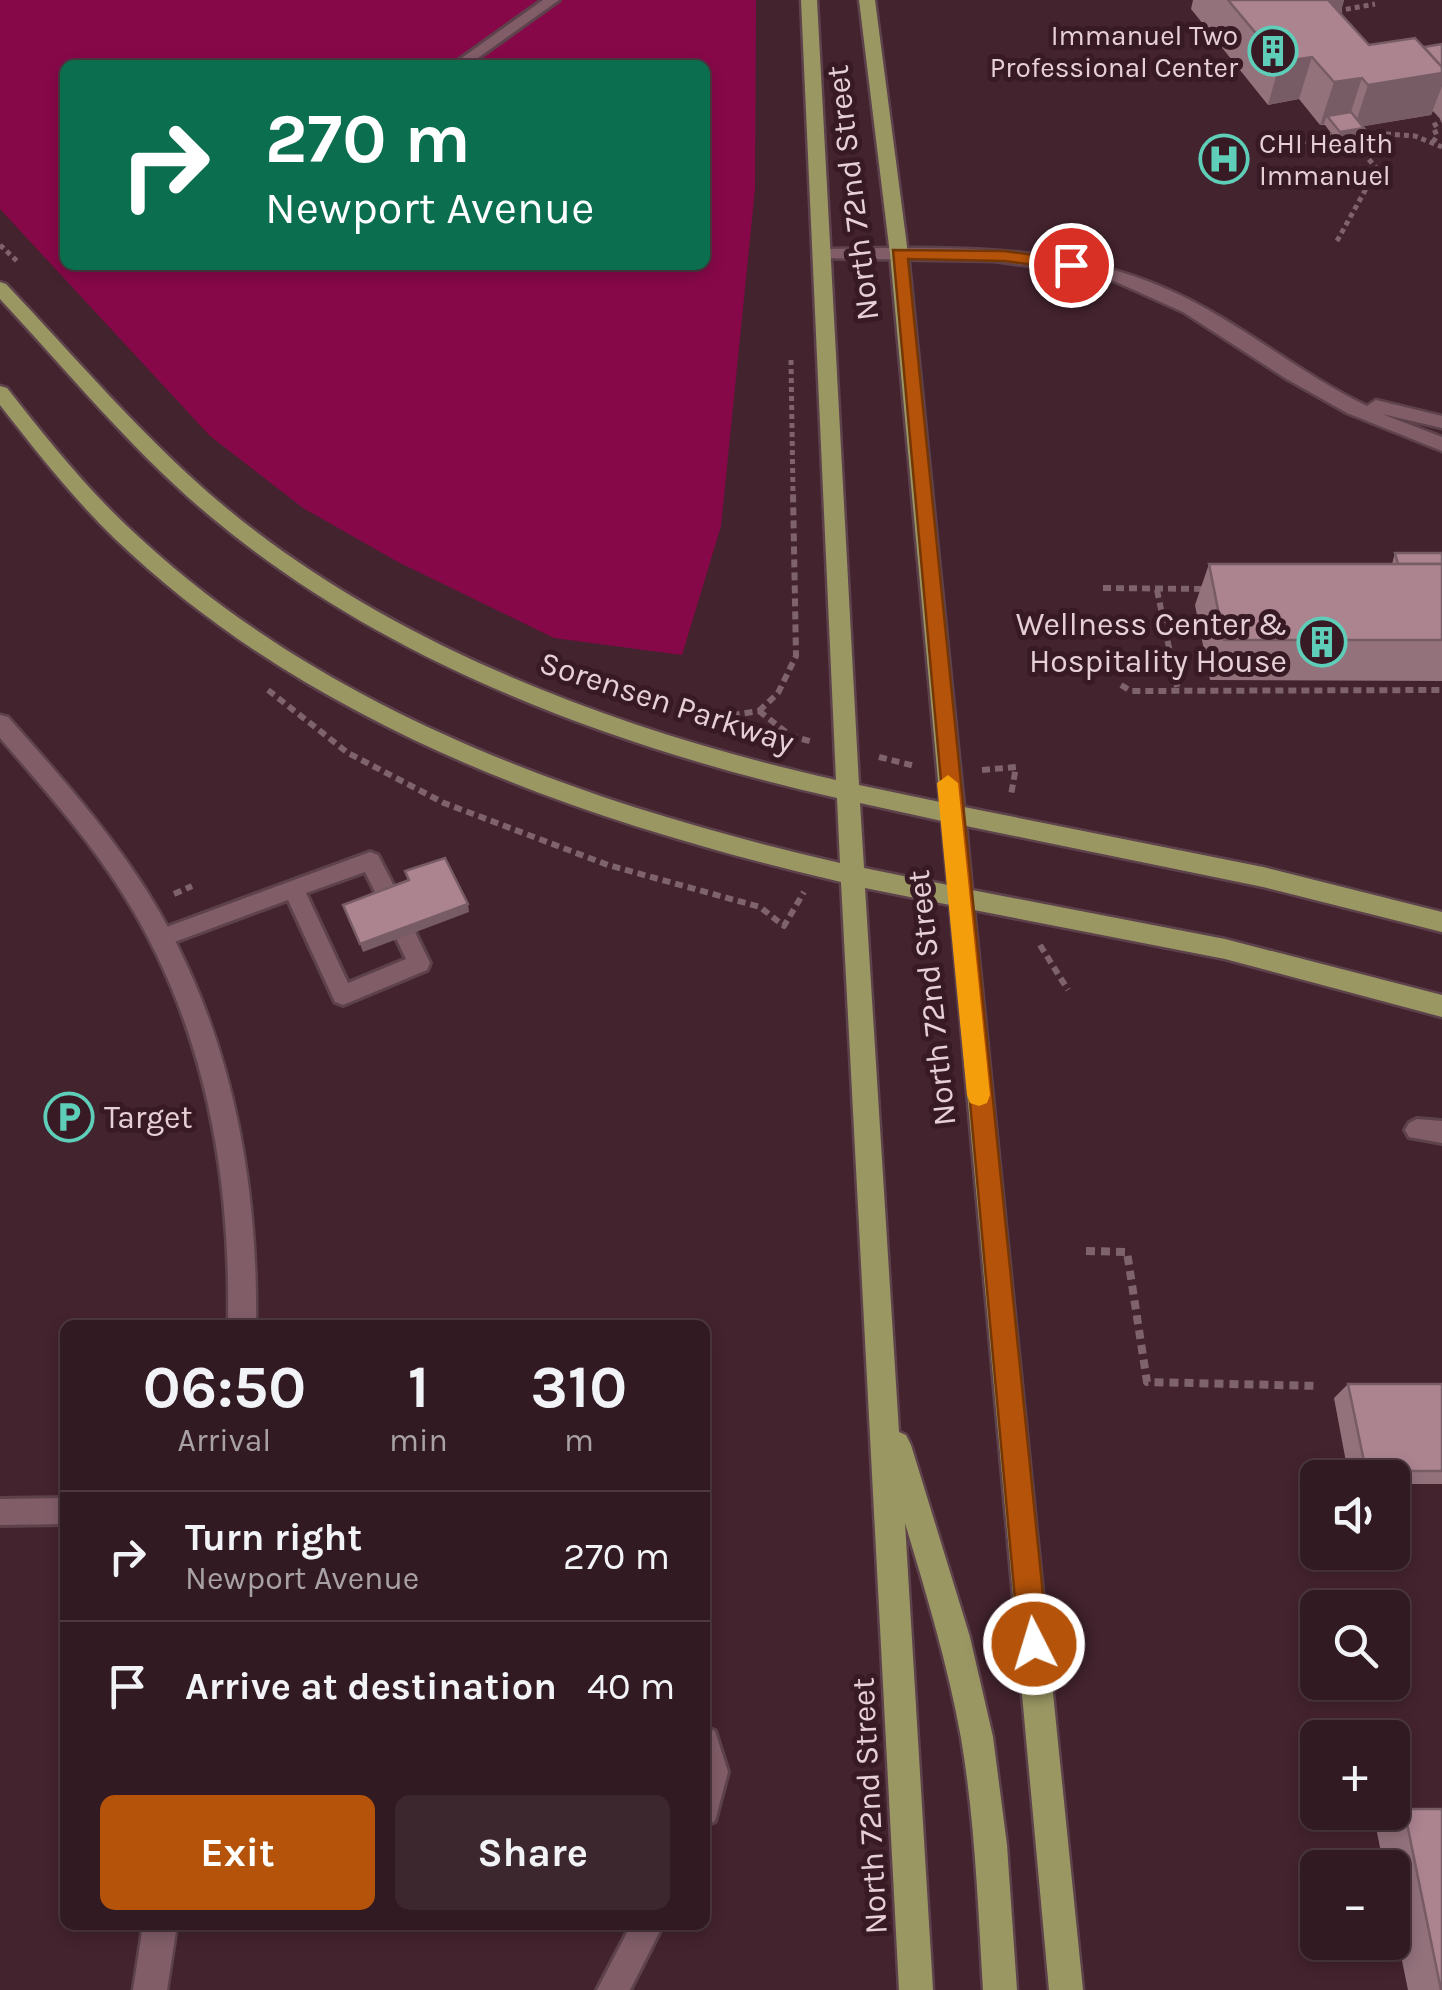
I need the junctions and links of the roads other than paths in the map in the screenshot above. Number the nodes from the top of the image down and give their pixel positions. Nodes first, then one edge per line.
1 (552, 0) edge
2 (809, 0) edge
3 (867, 0) edge
4 (466, 60) edge
5 (822, 254) junction
6 (899, 254) junction
7 (0, 288) edge
8 (1304, 382) junction
9 (0, 392) edge
10 (1442, 422) edge
11 (1442, 444) edge
12 (0, 723) edge
13 (848, 791) junction
14 (951, 812) junction
15 (853, 876) junction
16 (294, 890) junction
17 (388, 896) edge
18 (958, 897) junction
19 (1442, 922) edge
20 (406, 936) edge
21 (162, 938) junction
22 (1442, 1006) edge
23 (242, 1320) edge
24 (884, 1402) junction
25 (60, 1511) edge
26 (0, 1512) edge
27 (159, 1930) edge
28 (645, 1930) edge
29 (150, 1990) edge
30 (613, 1990) edge
31 (916, 1990) edge
32 (1000, 1990) edge
33 (1066, 1990) edge

1 - 4 lane
2 - 5 main road, North 72nd Street
3 - 6 main road, North 72nd Street
5 - 6 street
5 - 13 main road, North 72nd Street
6 - 8 street
6 - 14 main road, North 72nd Street
7 - 13 main road, Sorensen Parkway
8 - 10 street
8 - 11 street
9 - 15 main road
12 - 21 street
13 - 14 main road, Sorensen Parkway
13 - 15 main road, North 72nd Street
14 - 18 main road, North 72nd Street
14 - 19 main road, Sorensen Parkway
15 - 18 main road
15 - 24 main road, North 72nd Street
16 - 17 lane
16 - 20 lane
16 - 21 lane
18 - 22 main road
18 - 33 main road, North 72nd Street
21 - 23 street
24 - 31 main road, North 72nd Street
24 - 32 main road
25 - 26 lane
27 - 29 street
28 - 30 lane

